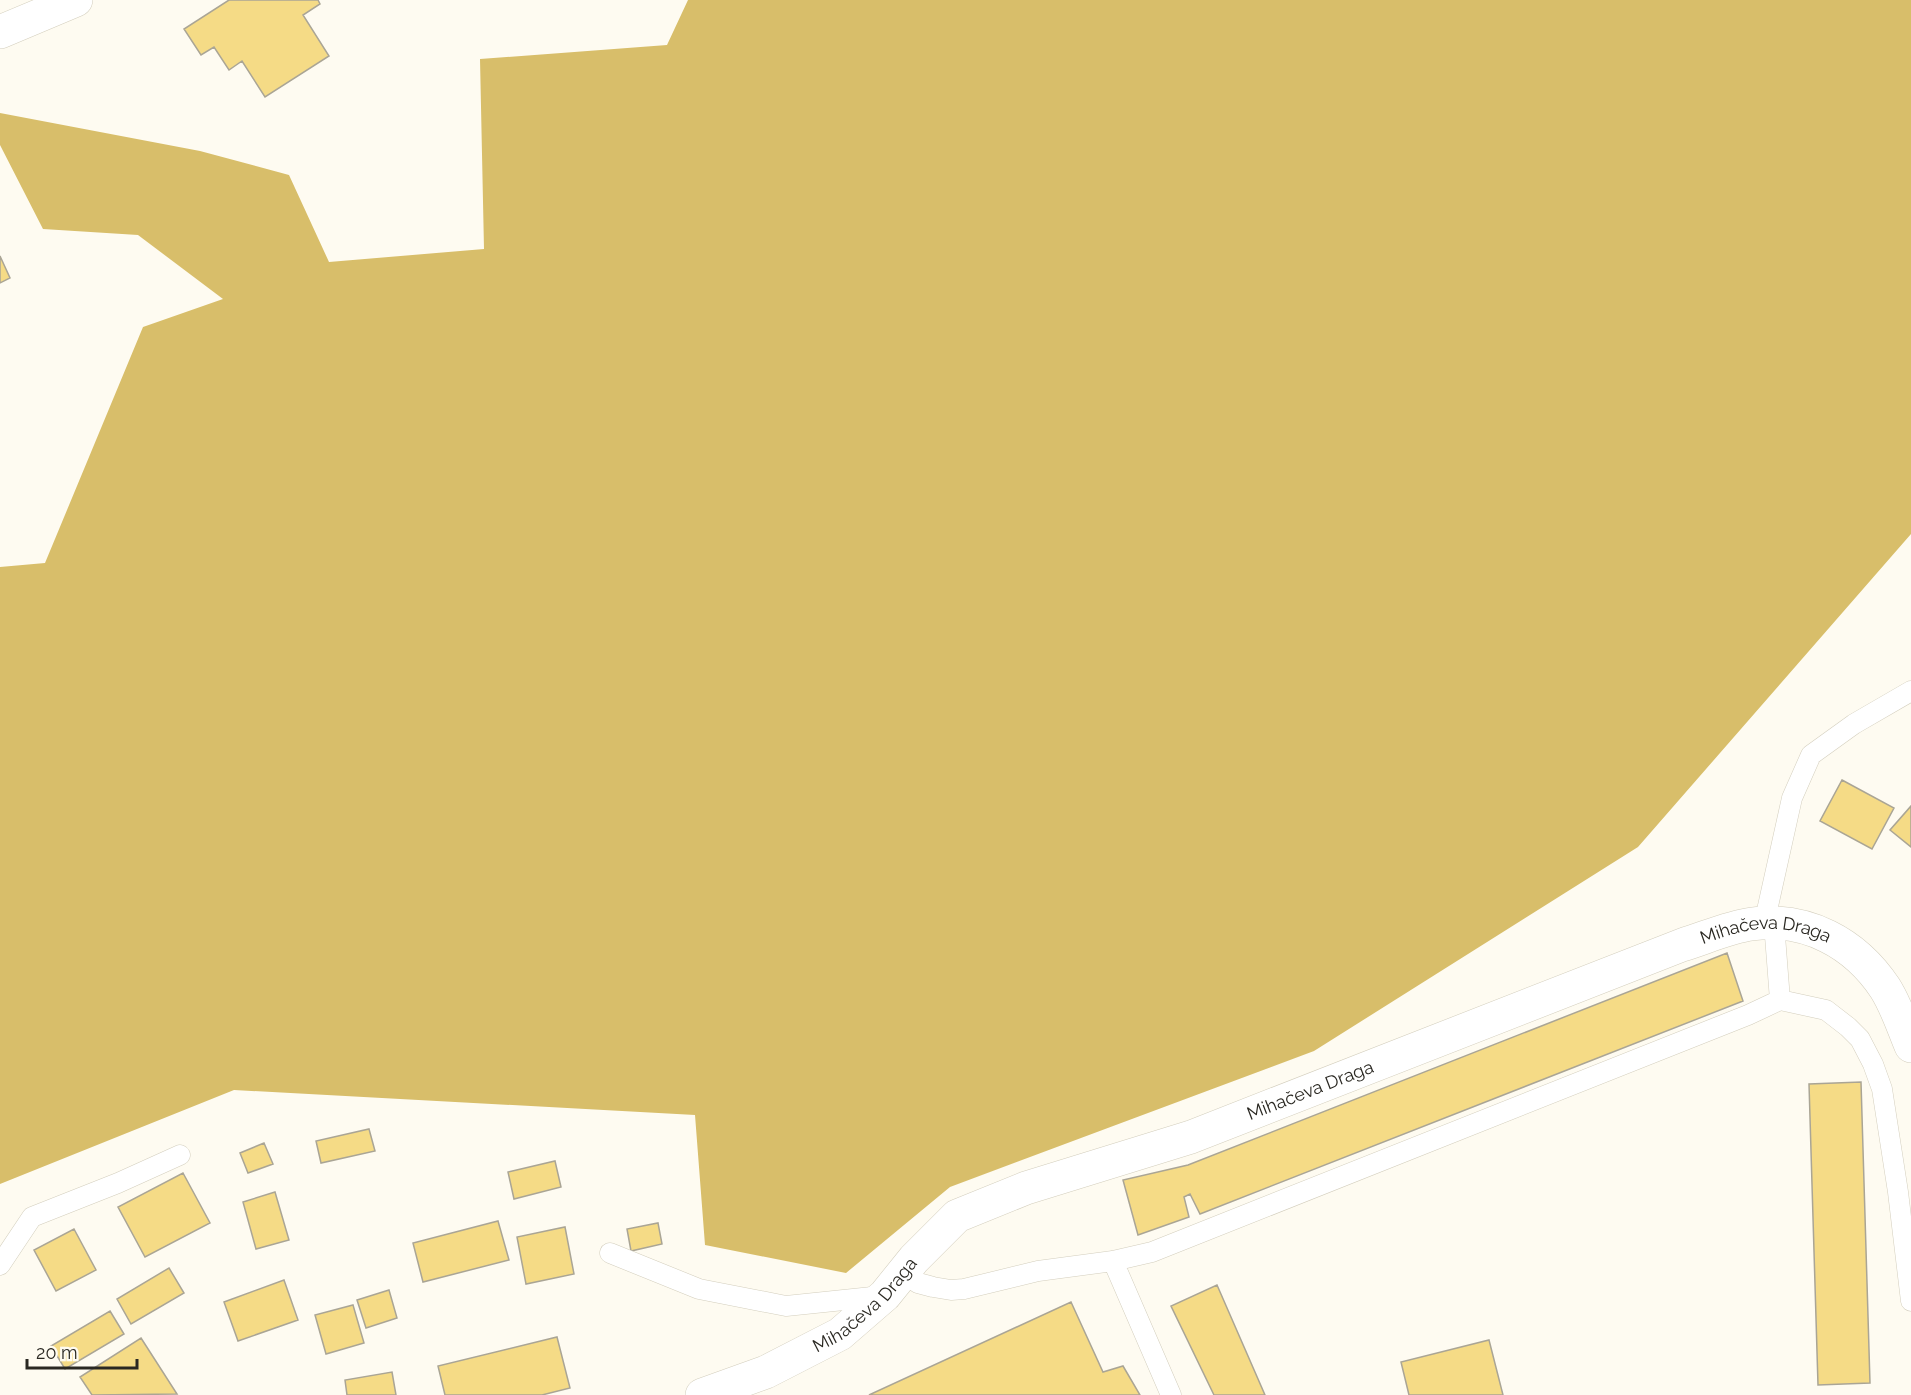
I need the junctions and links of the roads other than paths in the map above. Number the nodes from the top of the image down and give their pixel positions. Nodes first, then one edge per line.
1 (76, 0) edge
2 (0, 32) edge
3 (1911, 691) edge
4 (1769, 923) junction
5 (1780, 1000) junction
6 (1911, 1046) edge
7 (180, 1155) dead end
8 (610, 1253) dead end
9 (1113, 1261) junction
10 (0, 1265) edge
11 (894, 1284) junction
12 (1911, 1301) edge
13 (702, 1395) edge
14 (1171, 1395) edge

1 - 2 street
3 - 4 lane
4 - 5 lane
4 - 6 street, Mihačeva Draga
4 - 11 street, Mihačeva Draga
5 - 9 lane
5 - 12 lane
7 - 10 lane
8 - 11 lane
9 - 11 lane
9 - 14 lane
11 - 13 street, Mihačeva Draga

